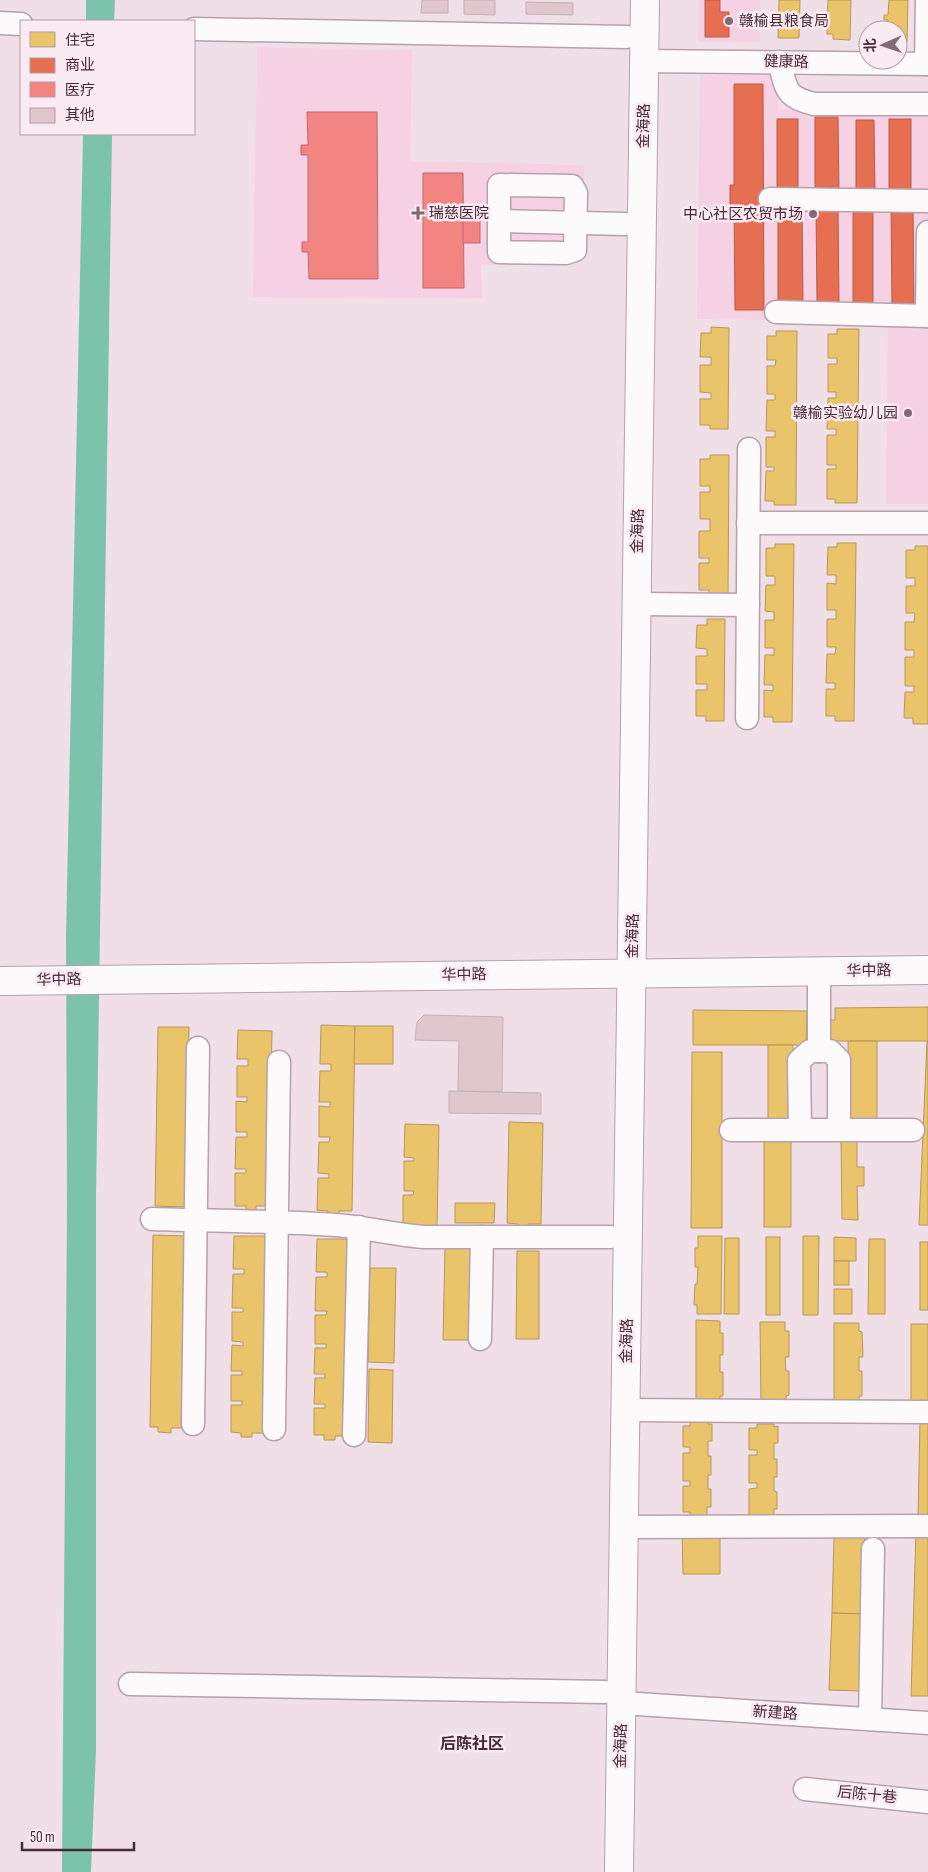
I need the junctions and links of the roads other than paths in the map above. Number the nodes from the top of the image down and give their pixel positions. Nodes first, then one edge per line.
1 (628, 0) edge
2 (645, 0) edge
3 (927, 0) edge
4 (0, 23) edge
5 (20, 24) edge
6 (195, 29) edge
7 (627, 37) junction
8 (644, 61) junction
9 (779, 62) junction
10 (927, 64) edge
11 (928, 104) edge
12 (770, 199) dead end
13 (928, 201) edge
14 (499, 221) junction
15 (575, 223) junction
16 (625, 224) junction
17 (928, 232) edge
18 (776, 312) dead end
19 (928, 316) edge
20 (749, 450) dead end
21 (748, 523) junction
22 (928, 523) edge
23 (637, 604) junction
24 (748, 605) junction
25 (747, 718) dead end
26 (928, 953) edge
27 (0, 964) edge
28 (624, 965) junction
29 (928, 970) edge
30 (819, 971) junction
31 (0, 981) edge
32 (198, 1048) dead end
33 (819, 1051) junction
34 (279, 1062) dead end
35 (800, 1129) junction
36 (731, 1130) dead end
37 (839, 1130) junction
38 (913, 1130) dead end
39 (152, 1219) dead end
40 (196, 1220) junction
41 (278, 1223) junction
42 (359, 1227) junction
43 (482, 1237) junction
44 (611, 1237) junction
45 (480, 1339) dead end
46 (626, 1410) junction
47 (927, 1412) dead end
48 (193, 1424) dead end
49 (274, 1429) dead end
50 (354, 1435) dead end
51 (928, 1526) edge
52 (624, 1527) junction
53 (873, 1550) dead end
54 (130, 1684) dead end
55 (613, 1698) junction
56 (870, 1719) junction
57 (928, 1723) edge
58 (805, 1789) dead end
59 (928, 1802) edge
60 (602, 1872) edge
61 (619, 1872) edge

1 - 7 main road, 金海路
2 - 8 main road, 金海路
3 - 10 street
4 - 5 street
6 - 7 street
7 - 16 main road, 金海路
8 - 9 street, 健康路
8 - 23 main road, 金海路
9 - 10 street, 健康路
9 - 11 street
12 - 13 street
14 - 15 street
14 - 15 street
14 - 15 street
15 - 16 street
16 - 28 main road, 金海路
17 - 19 street
18 - 19 street
20 - 21 street
21 - 22 street
21 - 24 street
23 - 24 street
23 - 28 main road, 金海路
24 - 25 street
26 - 28 main road, 华中路
27 - 28 main road, 华中路
28 - 30 main road, 华中路
28 - 31 main road, 华中路
28 - 44 main road, 金海路
28 - 46 main road, 金海路
29 - 30 main road, 华中路
30 - 33 street
32 - 40 street
33 - 35 street
33 - 37 street
34 - 41 street
35 - 36 street
35 - 37 street
37 - 38 street
39 - 40 street
40 - 41 street
40 - 48 street
41 - 42 street
41 - 49 street
42 - 43 street
42 - 50 street
43 - 44 street
43 - 45 street
44 - 55 main road, 金海路
46 - 47 street
46 - 52 main road, 金海路
51 - 52 street
52 - 55 main road, 金海路
53 - 56 street
54 - 55 street, 新建路
55 - 56 street, 新建路
55 - 60 main road, 金海路
55 - 61 main road, 金海路
56 - 57 street, 新建路
58 - 59 street, 后陈十巷

